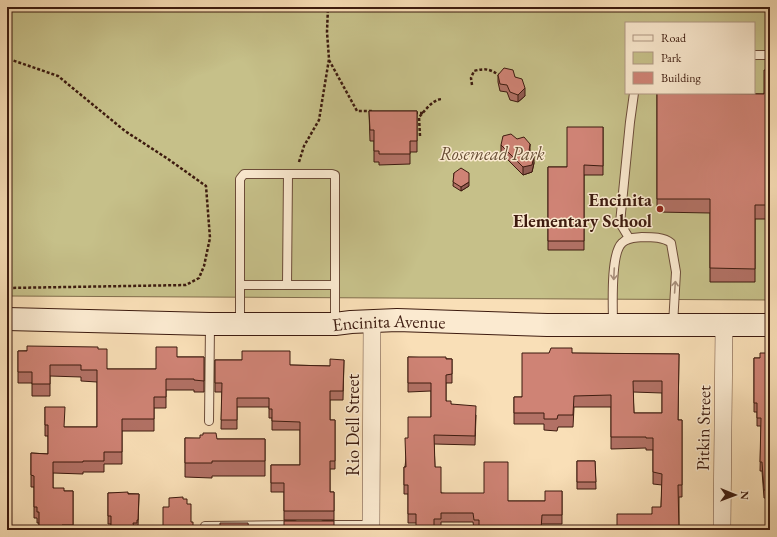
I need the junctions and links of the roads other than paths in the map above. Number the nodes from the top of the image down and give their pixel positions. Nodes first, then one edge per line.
1 (755, 55) edge
2 (770, 55) edge
3 (634, 94) edge
4 (288, 174) junction
5 (629, 238) junction
6 (240, 285) junction
7 (287, 285) junction
8 (334, 285) junction
9 (7, 319) edge
10 (372, 321) junction
11 (210, 324) junction
12 (240, 324) junction
13 (335, 324) junction
14 (770, 325) edge
15 (613, 326) junction
16 (673, 326) junction
17 (724, 326) junction
18 (209, 421) dead end
19 (300, 525) edge
20 (316, 525) edge
21 (205, 526) edge
22 (371, 527) edge
23 (722, 530) edge

1 - 2 lane
3 - 5 lane
4 - 6 lane
4 - 7 lane
4 - 8 lane
5 -> 15 lane
16 -> 5 lane
6 - 7 lane
6 - 12 lane
7 - 8 lane
8 - 13 lane
9 - 11 street, Encinita Avenue
10 - 13 street, Encinita Avenue
10 - 15 street, Encinita Avenue
10 - 22 street, Rio Dell Street
11 - 12 street, Encinita Avenue
11 - 18 lane
12 - 13 street, Encinita Avenue
14 - 17 street, Encinita Avenue
15 - 16 street, Encinita Avenue
16 - 17 street, Encinita Avenue
17 - 23 street, Pitkin Street
19 - 21 lane
20 - 22 lane

